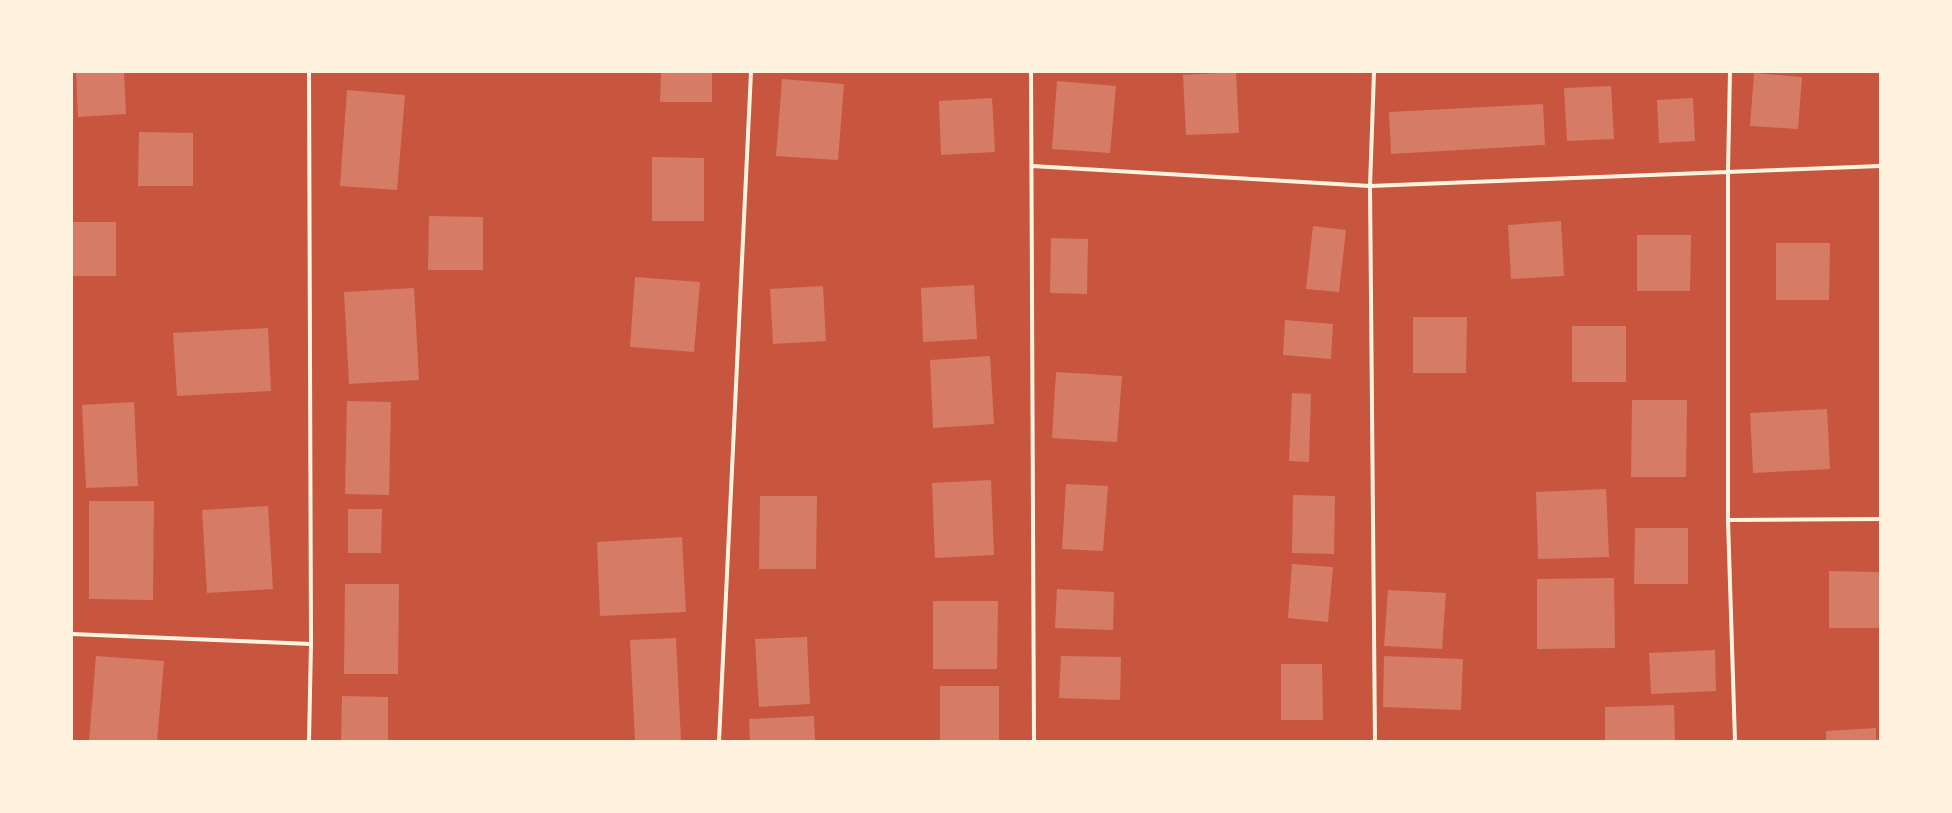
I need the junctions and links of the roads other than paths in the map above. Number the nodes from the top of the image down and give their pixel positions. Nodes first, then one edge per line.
1 (309, 72) edge
2 (751, 72) edge
3 (1032, 72) edge
4 (1374, 72) edge
5 (1730, 72) edge
6 (1032, 166) junction
7 (1880, 166) edge
8 (1728, 171) junction
9 (1370, 186) junction
10 (1880, 519) edge
11 (1728, 520) junction
12 (72, 634) edge
13 (311, 644) junction
14 (309, 741) edge
15 (720, 741) edge
16 (1034, 741) edge
17 (1375, 741) edge
18 (1735, 741) edge

1 - 13 street
2 - 15 street
3 - 6 street
4 - 9 street
5 - 8 street
6 - 9 street
6 - 16 street
7 - 8 street
8 - 9 street
8 - 11 street
9 - 17 street
10 - 11 street
11 - 18 street
12 - 13 street
13 - 14 street

